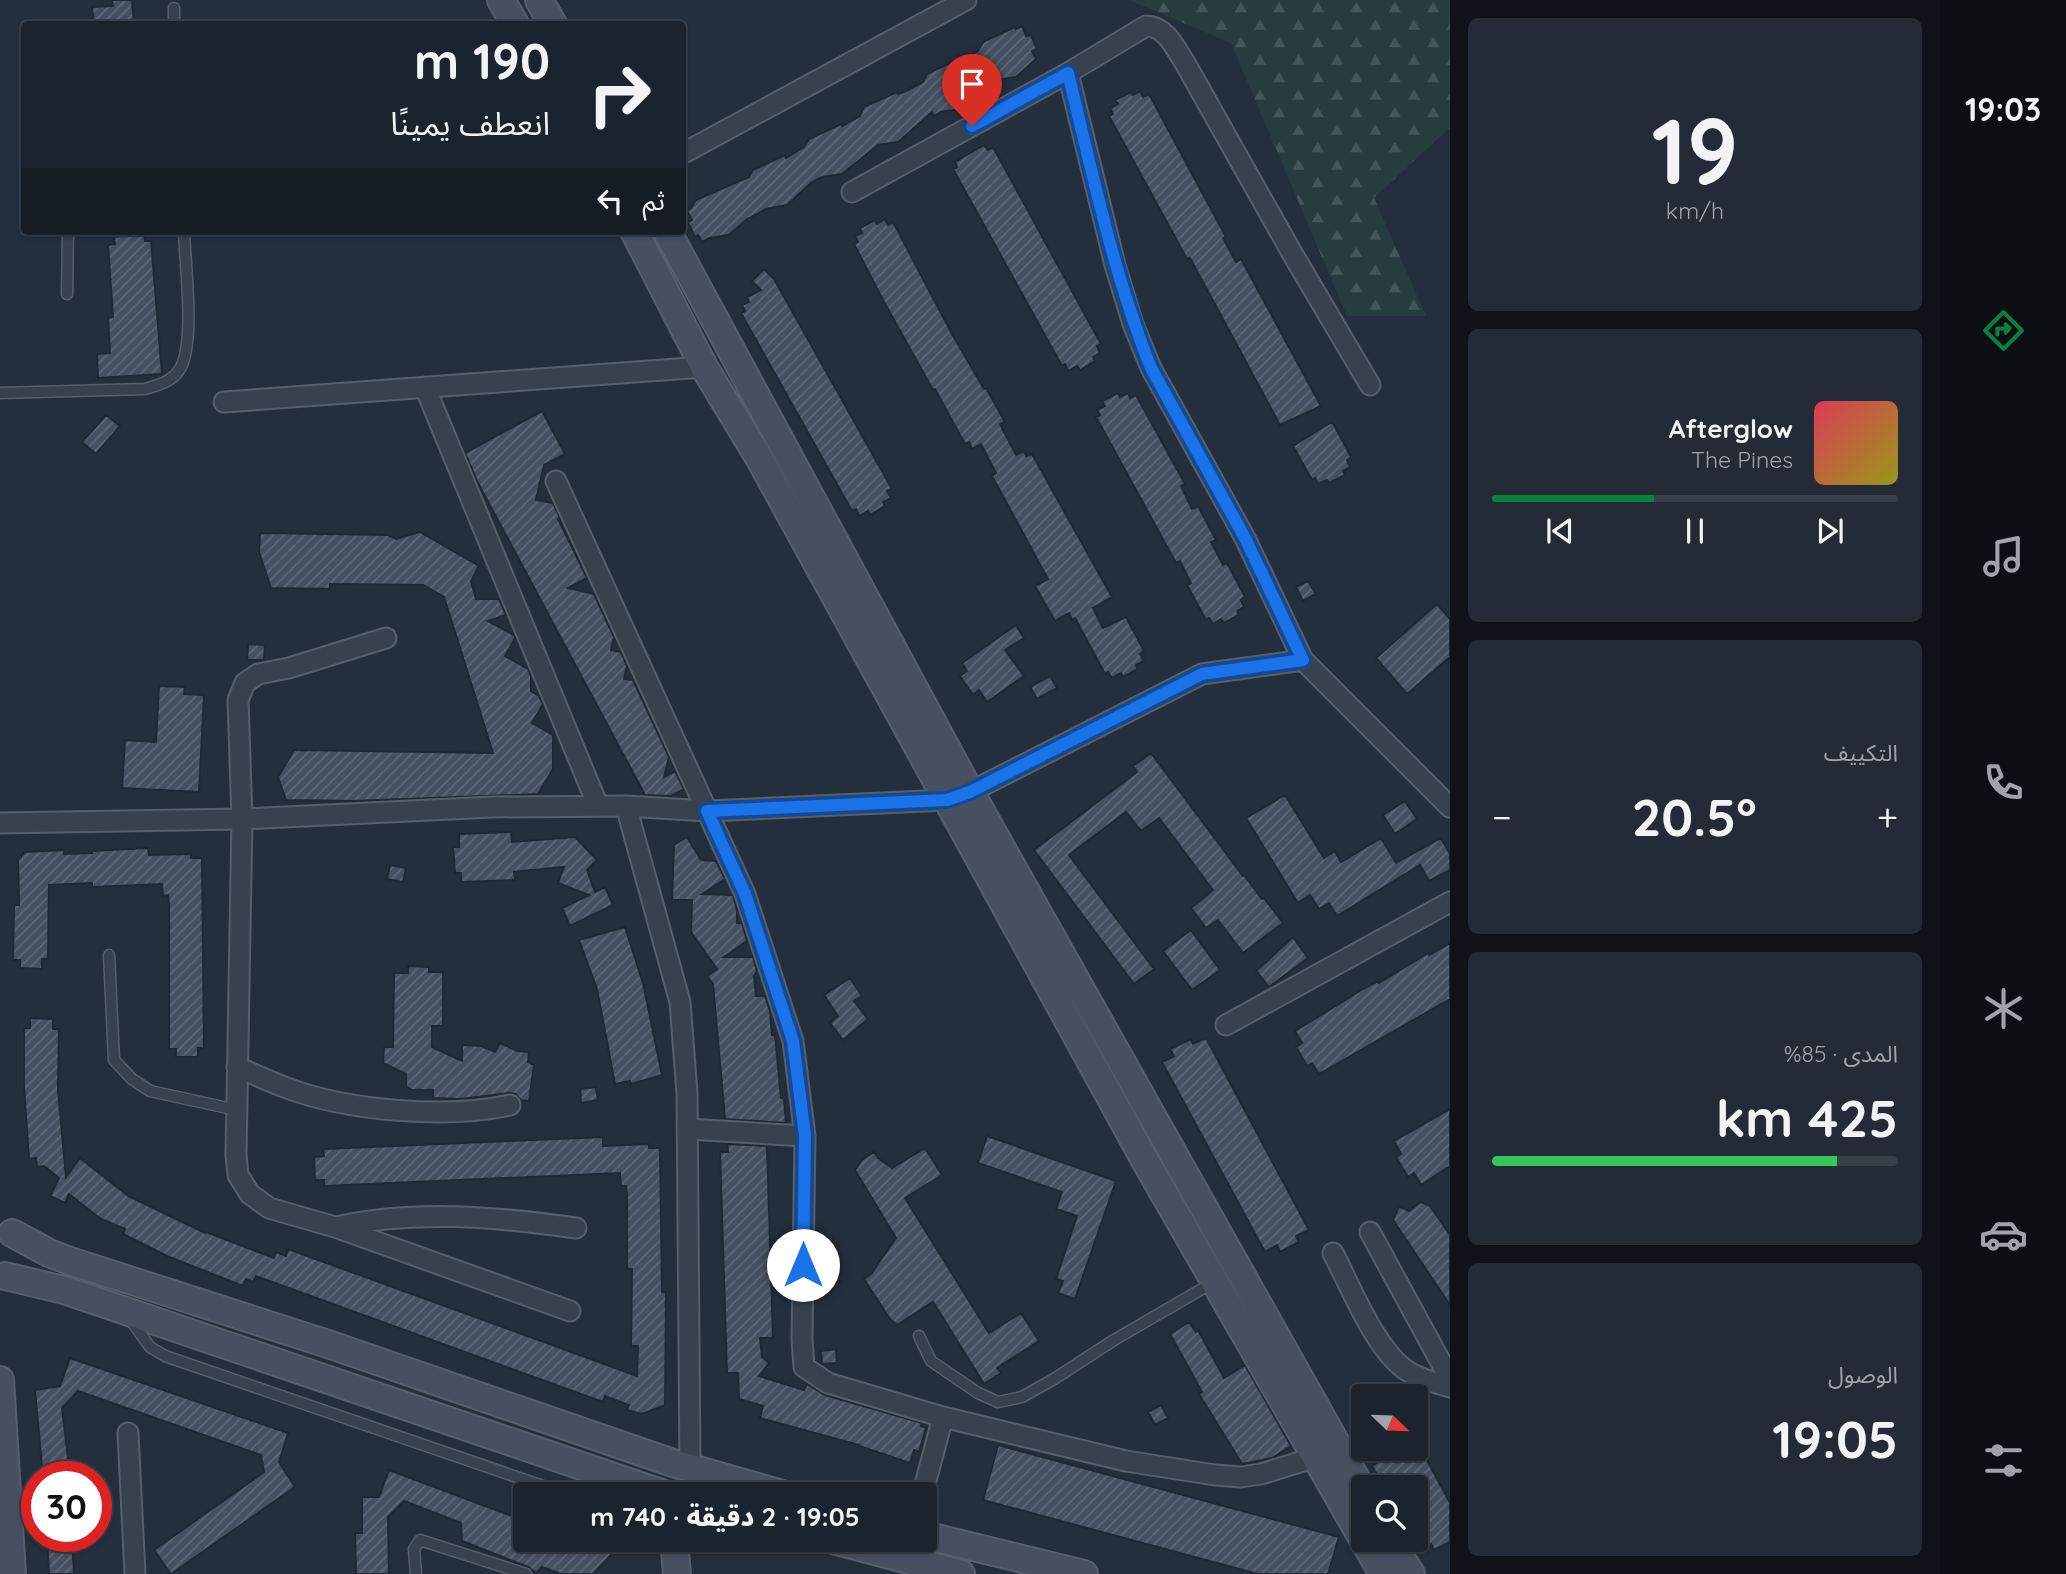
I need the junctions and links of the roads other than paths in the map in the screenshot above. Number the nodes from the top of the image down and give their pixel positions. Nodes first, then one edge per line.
1 (501, 0) edge
2 (540, 0) edge
3 (967, 0) edge
4 (174, 8) dead end
5 (174, 21) edge
6 (513, 21) edge
7 (551, 21) edge
8 (1068, 73) junction
9 (686, 152) edge
10 (852, 192) dead end
11 (68, 235) edge
12 (184, 235) edge
13 (636, 235) edge
14 (669, 235) edge
15 (67, 294) dead end
16 (704, 367) junction
17 (1370, 385) dead end
18 (425, 387) junction
19 (0, 393) edge
20 (223, 402) dead end
21 (556, 481) dead end
22 (386, 638) dead end
23 (1303, 660) junction
24 (959, 796) junction
25 (598, 806) junction
26 (626, 806) junction
27 (1450, 807) edge
28 (707, 811) junction
29 (242, 819) junction
30 (0, 823) edge
31 (1450, 902) edge
32 (109, 955) dead end
33 (1226, 1025) dead end
34 (237, 1067) junction
35 (510, 1105) dead end
36 (237, 1110) junction
37 (688, 1129) junction
38 (805, 1136) junction
39 (6, 1226) edge
40 (335, 1227) junction
41 (576, 1228) dead end
42 (1370, 1232) dead end
43 (1333, 1253) dead end
44 (2, 1278) edge
45 (1214, 1282) junction
46 (123, 1310) junction
47 (570, 1311) dead end
48 (919, 1336) dead end
49 (1450, 1379) edge
50 (0, 1380) edge
51 (1450, 1387) edge
52 (943, 1417) junction
53 (128, 1433) dead end
54 (1316, 1457) junction
55 (682, 1465) junction
56 (1354, 1475) edge
57 (610, 1476) junction
58 (531, 1482) edge
59 (601, 1482) edge
60 (628, 1482) edge
61 (676, 1482) edge
62 (741, 1482) edge
63 (926, 1482) edge
64 (937, 1538) edge
65 (675, 1552) edge
66 (878, 1552) edge
67 (1397, 1552) edge
68 (12, 1574) edge
69 (135, 1574) edge
70 (416, 1574) edge
71 (526, 1574) edge
72 (677, 1574) edge
73 (961, 1574) edge
74 (1084, 1574) edge
75 (1383, 1574) edge
76 (1411, 1574) edge

1 - 6 street
2 - 7 street
3 - 9 street
4 - 5 lane
8 - 10 street
8 - 17 street
8 - 23 street
11 - 15 lane
12 - 19 lane
13 - 16 street
14 - 24 street
16 - 18 street
16 - 24 street
18 - 20 street
18 - 25 street
21 - 28 street
22 - 29 street
23 - 24 street
23 - 27 street
24 - 28 street
24 - 45 street
24 - 56 street
25 - 26 street
25 - 29 street
26 - 28 street
26 - 37 street
28 - 38 street
29 - 30 street
29 - 34 street
31 - 33 street
32 - 36 lane
34 - 35 street
34 - 36 street
36 - 40 street
37 - 38 street
37 - 55 street
38 - 52 street
39 - 44 street
39 - 55 street
40 - 41 street
40 - 47 street
42 - 49 street
43 - 51 street
44 - 46 street
45 - 48 lane
45 - 54 street
46 - 57 street
46 - 58 lane
50 - 68 street
52 - 54 street
52 - 63 street
53 - 69 street
54 - 75 street
55 - 61 street
55 - 62 street
57 - 59 lane
57 - 60 street
64 - 74 street
65 - 72 street
66 - 73 street
67 - 76 street
70 - 71 lane

